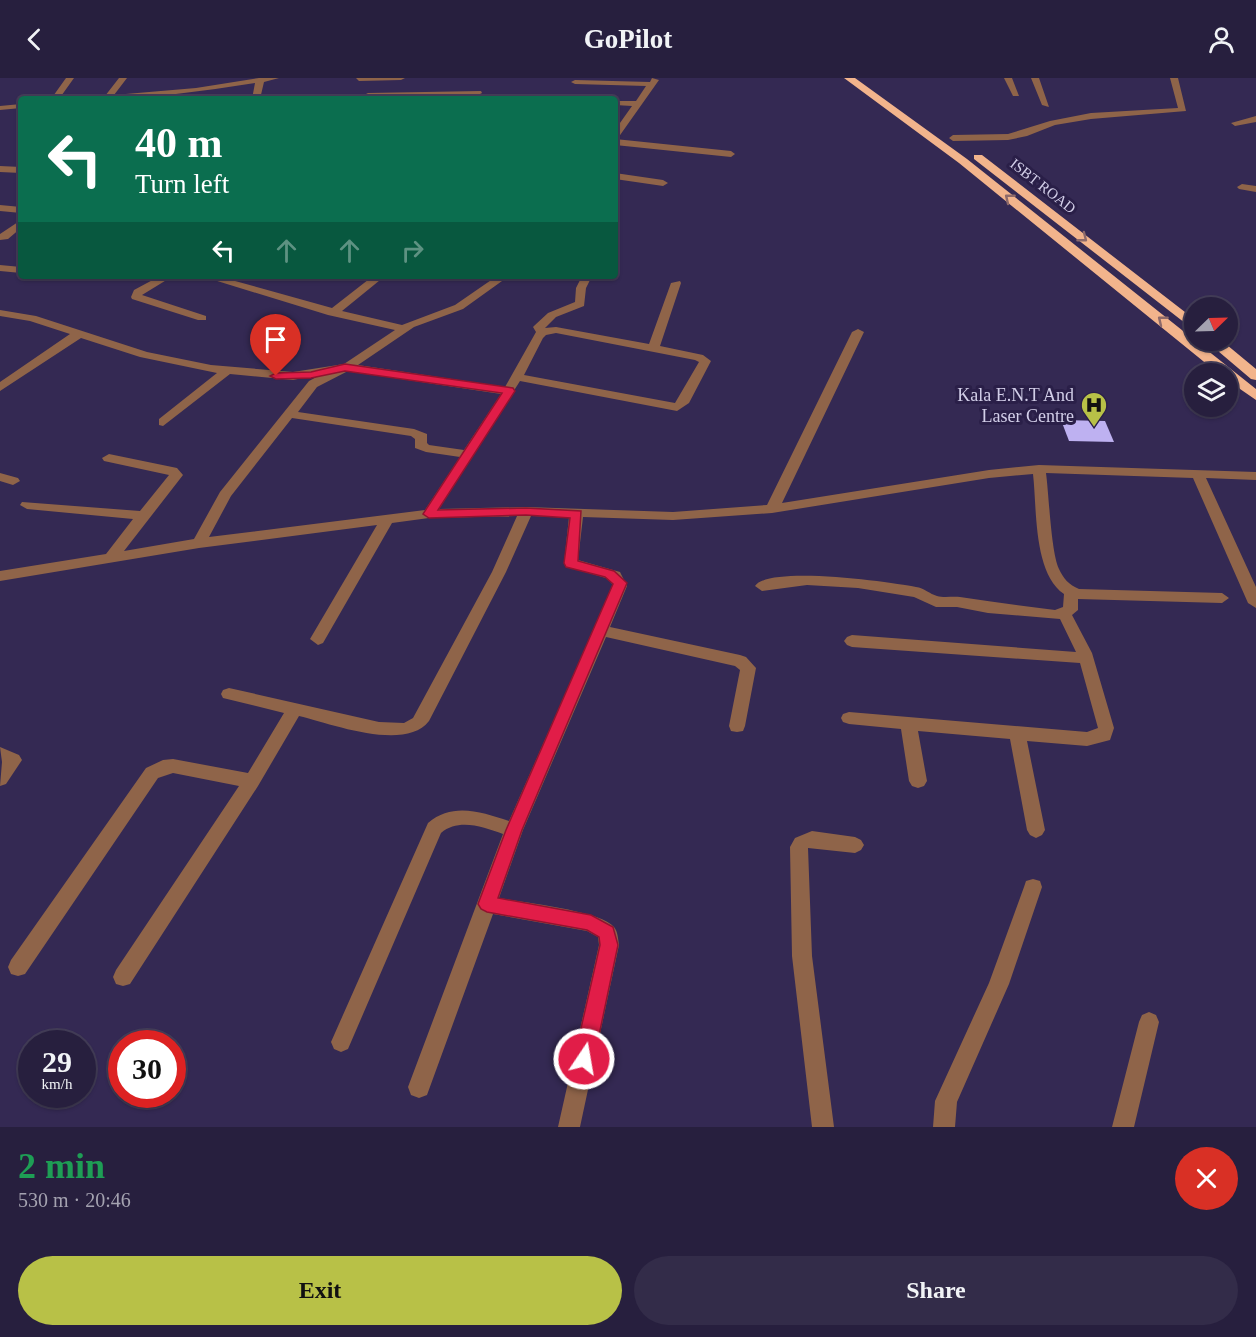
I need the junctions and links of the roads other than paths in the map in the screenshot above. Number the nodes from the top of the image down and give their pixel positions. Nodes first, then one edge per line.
1 (70, 78) edge
2 (123, 78) edge
3 (359, 78) edge
4 (401, 78) edge
5 (849, 78) edge
6 (866, 78) edge
7 (1008, 78) edge
8 (1035, 78) edge
9 (1173, 78) edge
10 (268, 79) edge
11 (654, 81) edge
12 (575, 82) dead end
13 (478, 93) dead end
14 (197, 94) edge
15 (1016, 94) dead end
16 (57, 96) edge
17 (110, 96) edge
18 (152, 96) edge
19 (258, 96) edge
20 (368, 96) edge
21 (396, 96) edge
22 (618, 103) edge
23 (637, 104) junction
24 (1046, 105) dead end
25 (18, 106) edge
26 (0, 108) edge
27 (924, 118) dead end
28 (1256, 119) edge
29 (1235, 123) dead end
30 (618, 132) edge
31 (948, 135) joint
32 (618, 142) edge
33 (730, 154) dead end
34 (0, 169) edge
35 (18, 170) edge
36 (0, 176) edge
37 (618, 176) edge
38 (663, 183) dead end
39 (1242, 187) dead end
40 (1256, 189) edge
41 (0, 208) edge
42 (18, 210) edge
43 (18, 225) edge
44 (2, 238) edge
45 (18, 238) edge
46 (0, 268) edge
47 (18, 270) edge
48 (162, 279) edge
49 (230, 279) edge
50 (376, 279) edge
51 (500, 279) edge
52 (586, 279) edge
53 (676, 283) dead end
54 (0, 313) edge
55 (332, 313) junction
56 (202, 318) dead end
57 (1184, 318) edge
58 (403, 329) junction
59 (542, 332) junction
60 (858, 332) dead end
61 (77, 334) junction
62 (654, 348) junction
63 (1225, 351) edge
64 (345, 368) junction
65 (227, 371) junction
66 (1256, 376) edge
67 (517, 377) junction
68 (0, 387) edge
69 (509, 391) junction
70 (1256, 396) edge
71 (288, 414) junction
72 (163, 422) dead end
73 (467, 454) junction
74 (109, 458) dead end
75 (1039, 469) junction
76 (1197, 473) junction
77 (1256, 476) edge
78 (27, 505) dead end
79 (772, 509) junction
80 (526, 512) junction
81 (429, 514) junction
82 (576, 514) junction
83 (143, 516) junction
84 (388, 518) junction
85 (199, 543) junction
86 (111, 557) junction
87 (0, 576) edge
88 (762, 586) dead end
89 (1071, 592) junction
90 (1222, 598) dead end
91 (1256, 603) edge
92 (1065, 614) junction
93 (600, 630) junction
94 (318, 639) dead end
95 (852, 641) dead end
96 (1084, 658) junction
97 (229, 694) dead end
98 (295, 709) junction
99 (849, 718) dead end
100 (909, 724) junction
101 (737, 726) dead end
102 (1017, 733) junction
103 (0, 754) edge
104 (0, 779) edge
105 (252, 781) junction
106 (918, 781) dead end
107 (514, 830) junction
108 (1036, 830) dead end
109 (855, 845) dead end
110 (1033, 887) dead end
111 (487, 904) junction
112 (18, 967) dead end
113 (123, 977) dead end
114 (1149, 1022) dead end
115 (341, 1042) dead end
116 (419, 1087) dead end
117 (569, 1127) edge
118 (824, 1127) edge
119 (944, 1127) edge
120 (1123, 1127) edge

1 - 16 street
2 - 17 street
3 - 4 street
3 - 20 street
70 -> 5 highway
6 - 27 highway
7 - 15 street
8 - 24 street
9 - 31 street
10 - 14 street
10 - 19 street
11 - 12 street
11 - 23 street
13 - 21 street
14 - 18 street
22 - 23 street
23 - 30 street
25 - 26 street
28 - 29 street
31 -> 57 highway, ISBT ROAD
32 - 33 street
34 - 35 street
35 - 36 street
37 - 38 street
39 - 40 street
41 - 42 street
43 - 44 street
44 - 45 street
46 - 47 street
48 - 56 street
49 - 55 street
50 - 55 street
51 - 58 street
52 - 59 street
53 - 62 street
54 - 61 street
55 - 58 street
58 - 64 street
59 - 62 street
59 - 67 street
60 - 79 street
61 - 65 street
61 - 68 street
62 - 67 street
63 - 66 highway
64 - 65 street
64 - 69 street
64 - 71 street
65 - 72 street
67 - 69 street
69 - 73 street
71 - 73 street
71 - 85 street
73 - 81 street
74 - 83 street
75 - 76 street
75 - 79 street
75 - 89 street
76 - 77 street
76 - 91 street
78 - 83 street
79 - 82 street
80 - 81 street
80 - 82 street
80 - 98 street
81 - 84 street
82 - 93 street
83 - 86 street
84 - 85 street
84 - 94 street
85 - 86 street
86 - 87 street
88 - 92 street
89 - 90 street
89 - 92 street
92 - 96 street
93 - 101 street
93 - 107 street
95 - 96 street
96 - 102 street
97 - 98 street
98 - 105 street
99 - 100 street
100 - 102 street
100 - 106 street
102 - 108 street
103 - 104 street
105 - 112 street
105 - 113 street
107 - 111 street
107 - 115 street
109 - 118 street
110 - 119 street
111 - 116 street
111 - 117 street
114 - 120 street

